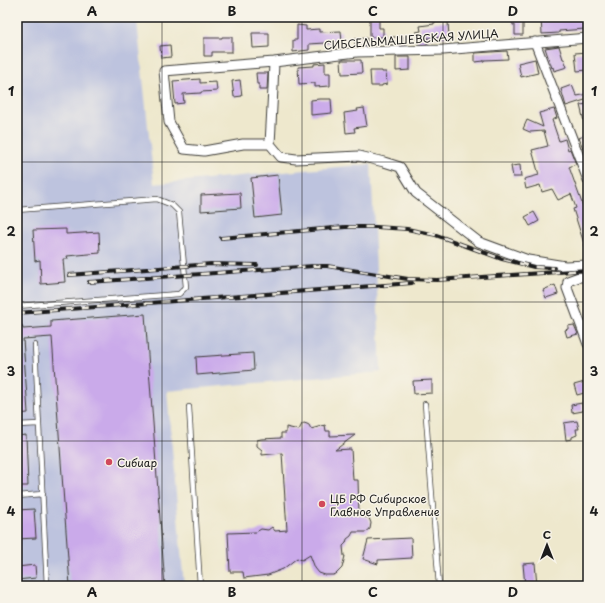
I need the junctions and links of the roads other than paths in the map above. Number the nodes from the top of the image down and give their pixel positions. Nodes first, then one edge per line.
1 (588, 38) edge
2 (535, 42) junction
3 (274, 62) junction
4 (270, 144) junction
5 (588, 180) edge
6 (17, 210) edge
7 (588, 265) edge
8 (588, 277) edge
9 (17, 306) edge
10 (588, 344) edge
11 (35, 345) dead end
12 (425, 404) dead end
13 (189, 408) dead end
14 (39, 424) junction
15 (17, 425) edge
16 (43, 494) junction
17 (17, 496) edge
18 (48, 586) edge
19 (200, 586) edge
20 (439, 586) edge

1 - 2 street, СИБСЕЛЬМАШЕВСКАЯ УЛИЦА
2 - 3 street, СИБСЕЛЬМАШЕВСКАЯ УЛИЦА
2 - 5 street
3 - 4 street
3 - 4 street, СИБСЕЛЬМАШЕВСКАЯ УЛИЦА
4 - 7 street
6 - 9 lane
8 - 10 street
11 - 14 lane
12 - 20 lane
13 - 19 lane
14 - 15 lane
14 - 16 lane
16 - 17 lane
16 - 18 lane

